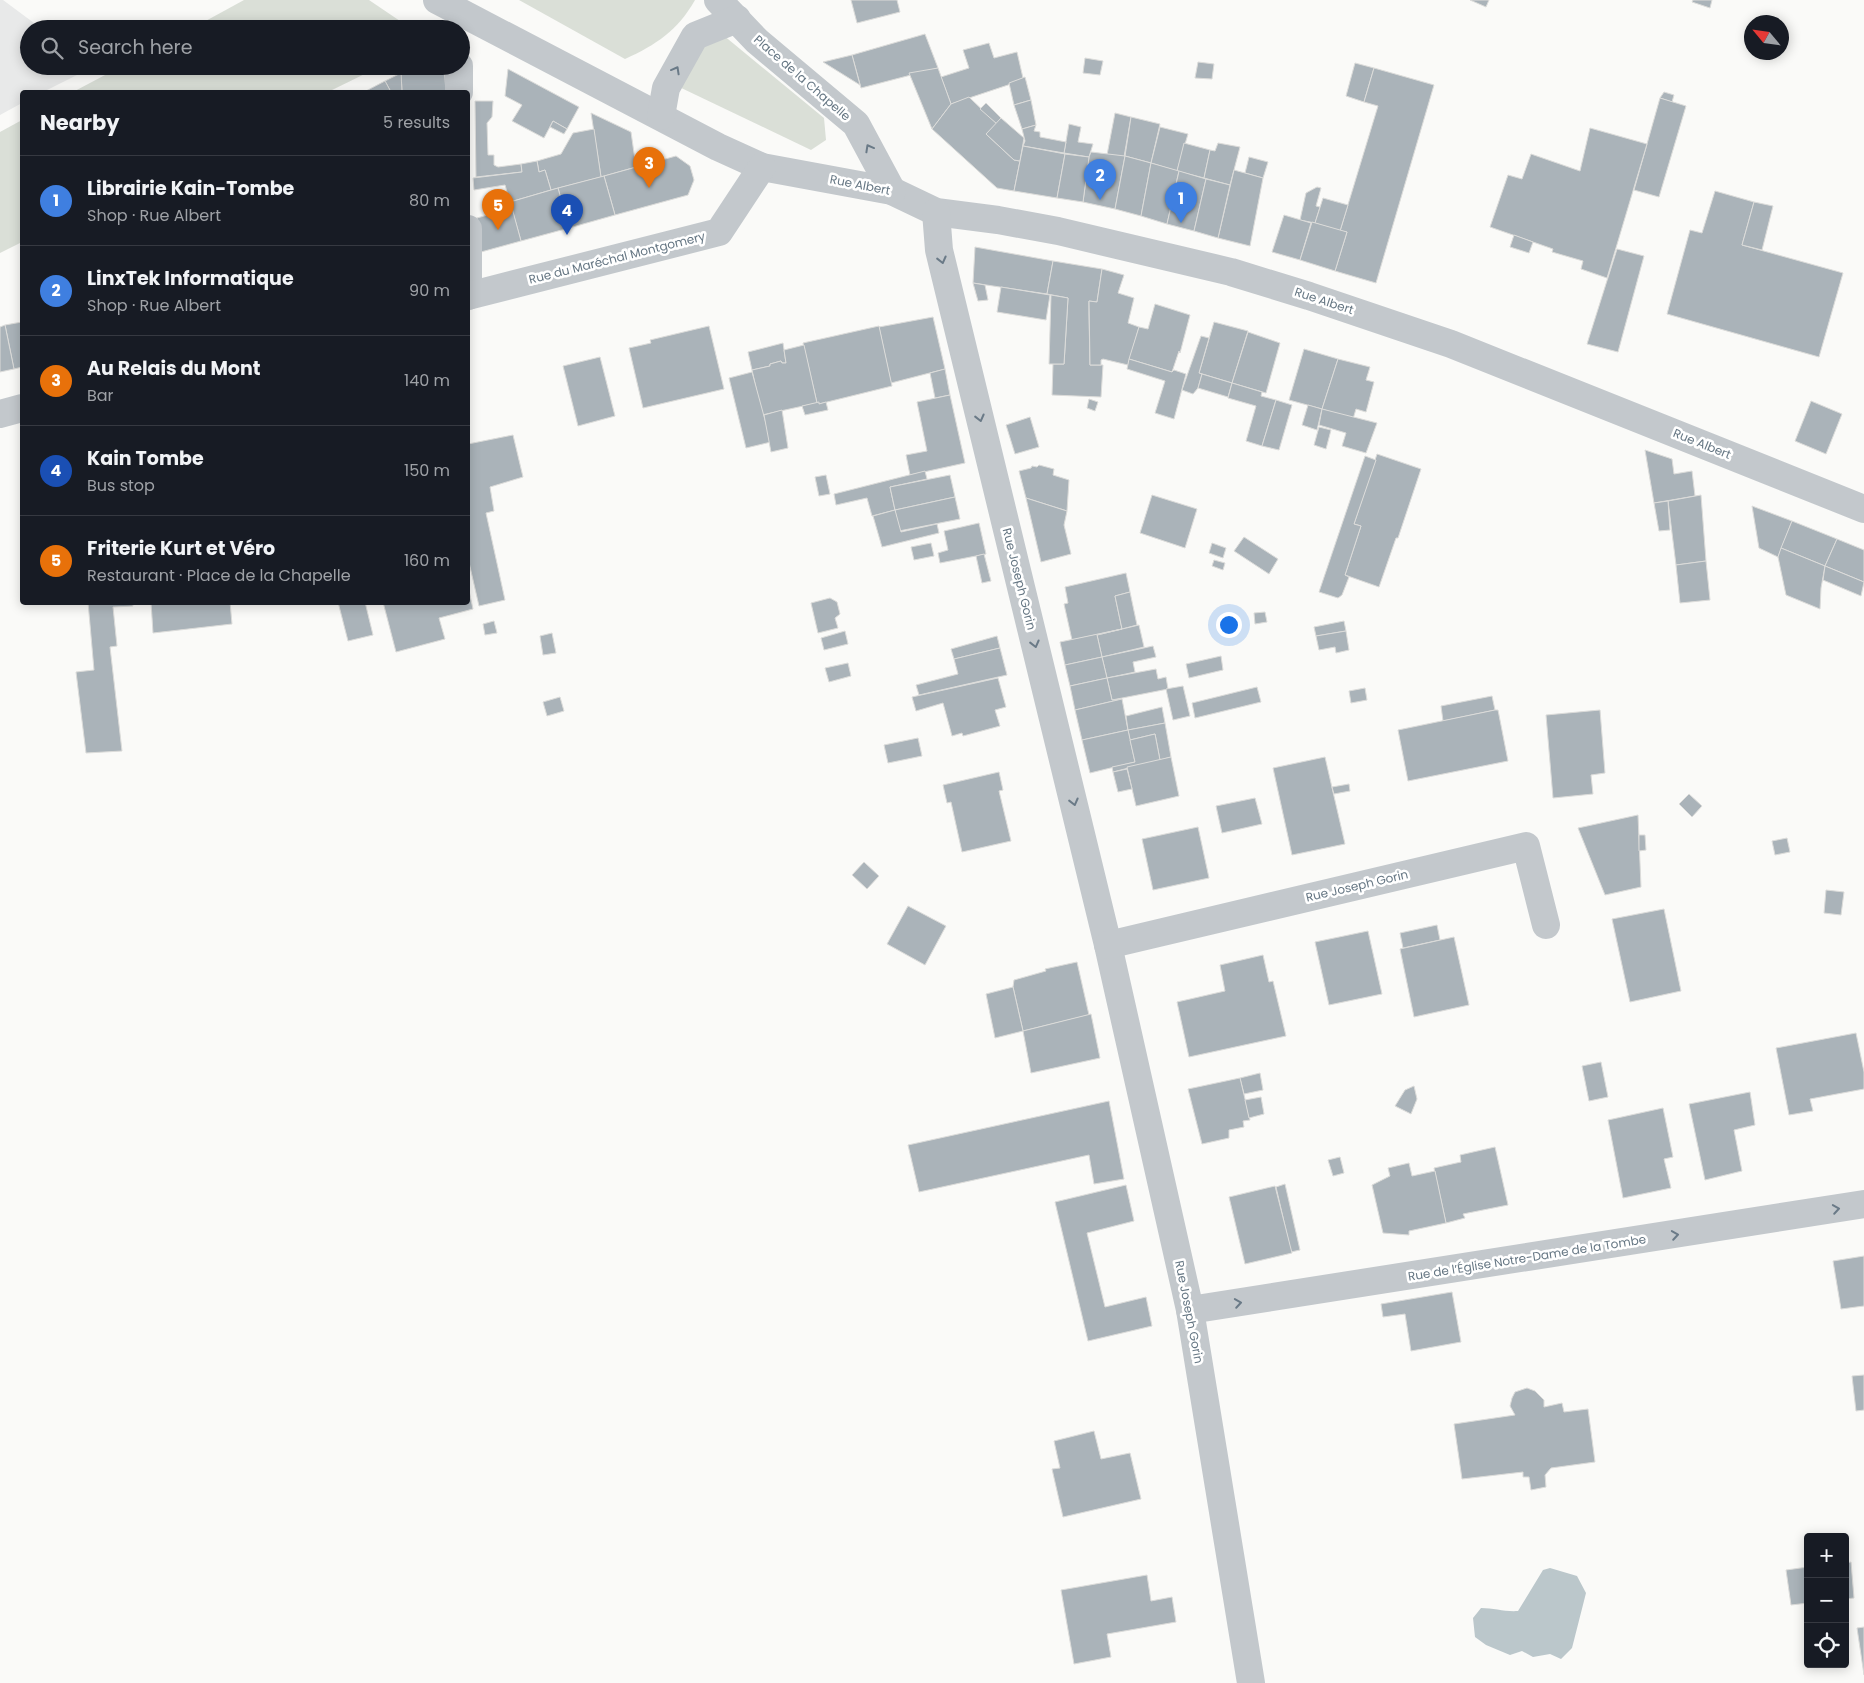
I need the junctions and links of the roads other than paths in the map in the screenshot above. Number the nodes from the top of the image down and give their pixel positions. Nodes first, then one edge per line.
1 (718, 0) edge
2 (439, 1) edge
3 (459, 20) edge
4 (737, 20) junction
5 (470, 28) edge
6 (459, 75) edge
7 (460, 90) edge
8 (661, 116) junction
9 (762, 167) junction
10 (892, 191) junction
11 (936, 212) junction
12 (470, 295) edge
13 (20, 409) edge
14 (0, 414) edge
15 (1864, 509) edge
16 (1546, 925) dead end
17 (1108, 945) junction
18 (1864, 1204) edge
19 (1190, 1310) junction
20 (1251, 1683) edge

1 - 4 street, Place de la Chapelle
2 - 3 street
8 -> 4 street
10 -> 4 street, Place de la Chapelle
5 - 8 street
6 - 7 street
8 - 9 street
9 - 10 street, Rue Albert
9 - 12 street, Rue du Maréchal Montgomery
10 - 11 street, Rue Albert
11 - 15 street, Rue Albert
11 -> 17 street, Rue Joseph Gorin
13 - 14 street
16 - 17 street, Rue Joseph Gorin
17 - 19 street, Rue Joseph Gorin
19 -> 18 street, Rue de l’Église Notre-Dame de la Tombe
19 - 20 street, Rue Joseph Gorin

